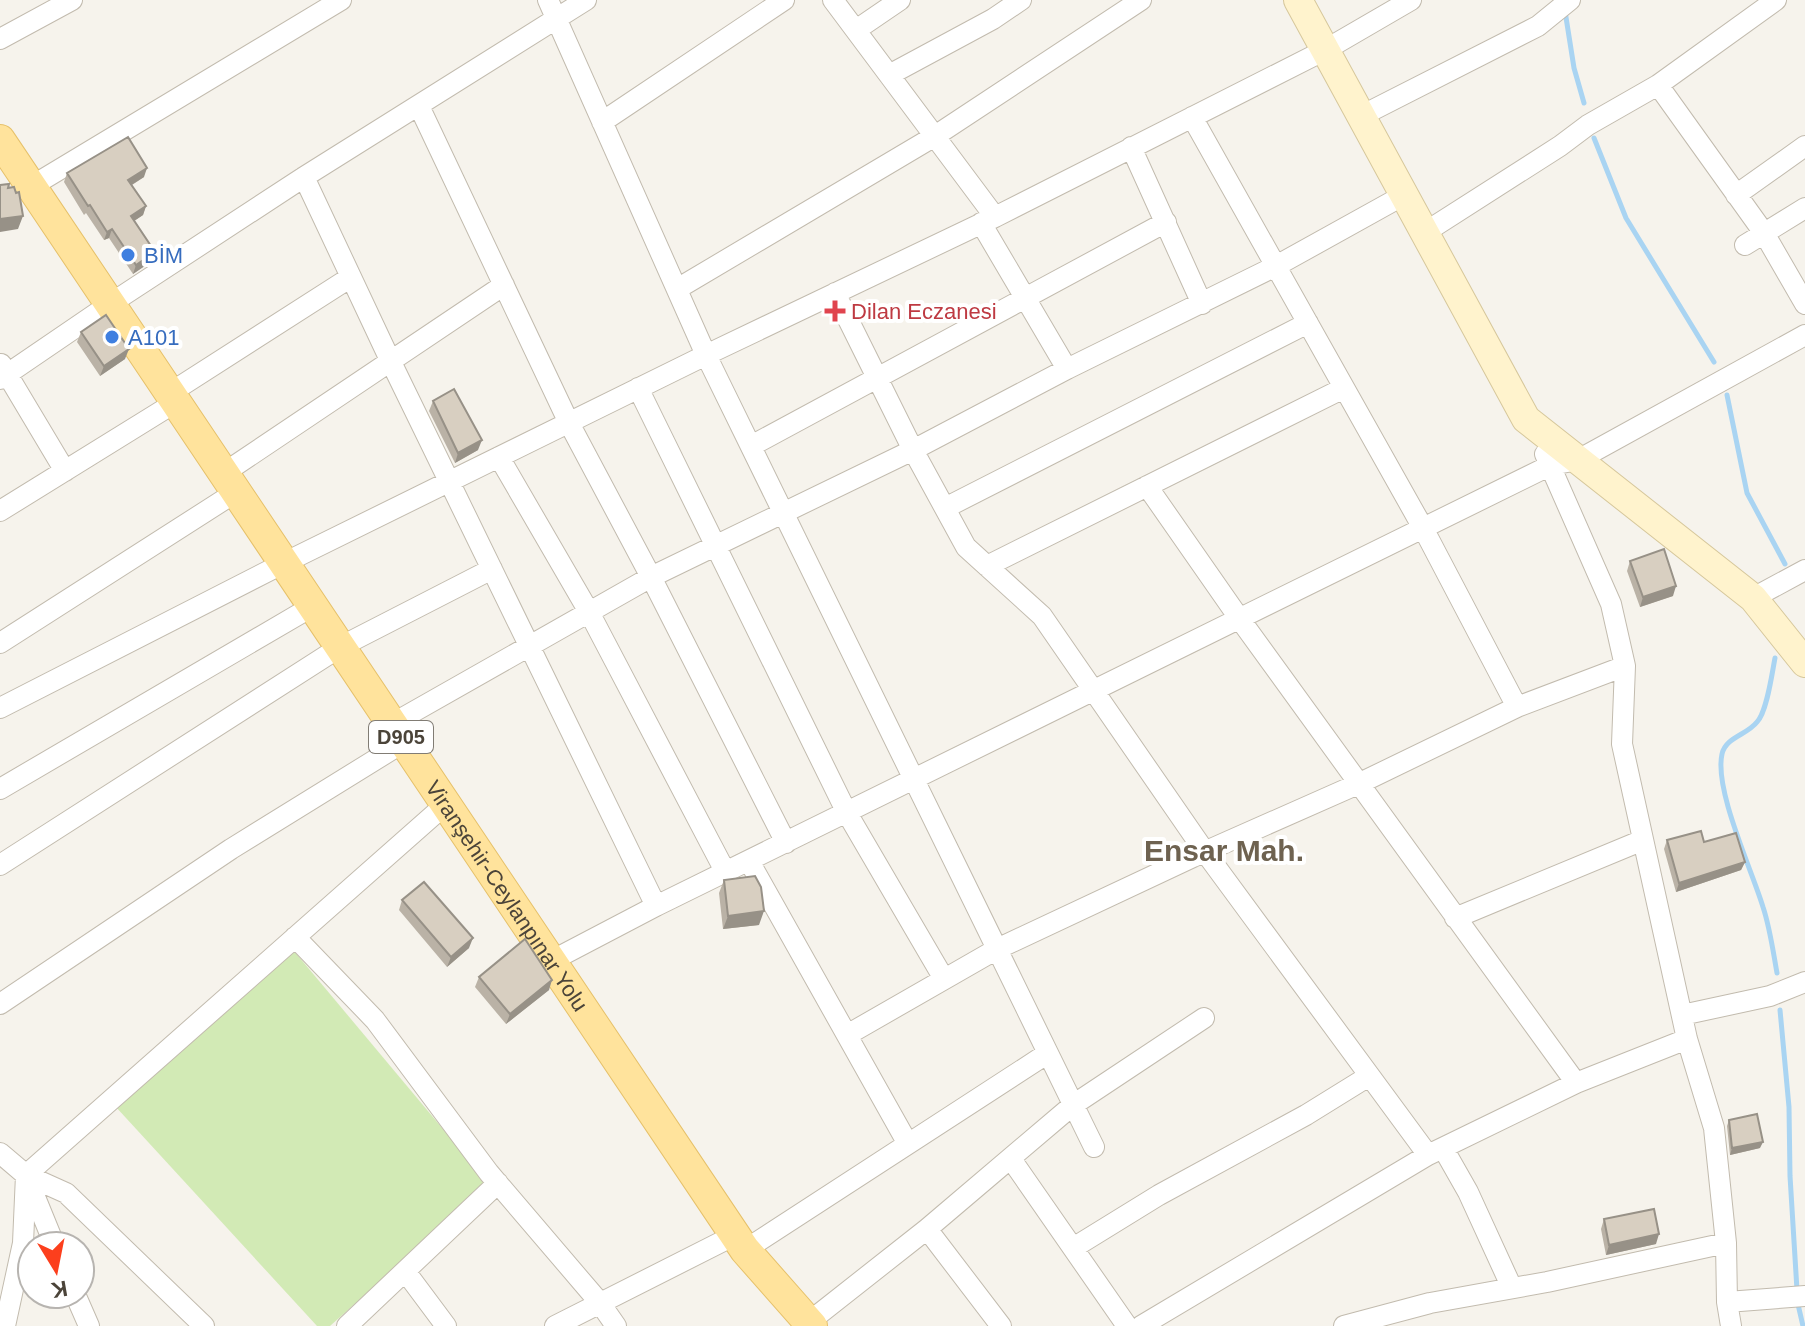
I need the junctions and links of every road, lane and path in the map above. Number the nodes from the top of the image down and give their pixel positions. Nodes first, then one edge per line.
1 (72, 0) edge
2 (341, 0) edge
3 (586, 0) edge
4 (784, 0) edge
5 (833, 0) edge
6 (900, 0) edge
7 (1021, 0) edge
8 (1141, 0) edge
9 (1298, 0) edge
10 (1411, 0) edge
11 (1776, 0) edge
12 (1563, 5) edge
13 (552, 9) edge
14 (856, 30) junction
15 (0, 39) edge
16 (1325, 50) junction
17 (889, 75) junction
18 (1658, 85) junction
19 (419, 106) junction
20 (1361, 116) junction
21 (1192, 117) junction
22 (602, 122) junction
23 (935, 136) junction
24 (0, 140) edge
25 (1805, 146) edge
26 (1131, 147) junction
27 (304, 177) junction
28 (32, 186) junction
29 (1404, 195) junction
30 (1736, 195) junction
31 (1805, 208) edge
32 (988, 220) junction
33 (1166, 222) junction
34 (1424, 233) junction
35 (1764, 233) junction
36 (1745, 245) dead end
37 (1276, 266) junction
38 (351, 277) junction
39 (504, 285) junction
40 (677, 289) junction
41 (835, 293) junction
42 (1026, 299) junction
43 (110, 304) junction
44 (1202, 304) junction
45 (1805, 304) edge
46 (1308, 323) junction
47 (1805, 335) edge
48 (706, 355) junction
49 (390, 360) junction
50 (1067, 369) junction
51 (2, 372) edge
52 (877, 379) junction
53 (638, 388) junction
54 (1344, 388) junction
55 (173, 398) junction
56 (569, 423) junction
57 (751, 446) junction
58 (913, 450) junction
59 (499, 457) junction
60 (1565, 462) junction
61 (65, 471) junction
62 (449, 481) junction
63 (230, 482) junction
64 (1147, 486) junction
65 (945, 508) junction
66 (0, 511) edge
67 (783, 513) junction
68 (1423, 528) junction
69 (715, 545) junction
70 (284, 563) junction
71 (987, 566) junction
72 (492, 569) junction
73 (1805, 570) edge
74 (651, 577) junction
75 (1753, 598) junction
76 (313, 606) junction
77 (589, 612) junction
78 (1239, 618) junction
79 (0, 643) edge
80 (529, 646) junction
81 (340, 647) junction
82 (1805, 663) edge
83 (1625, 666) junction
84 (1093, 690) junction
85 (1517, 707) junction
86 (0, 708) edge
87 (398, 733) junction
88 (914, 779) junction
89 (1358, 784) junction
90 (0, 789) edge
91 (446, 804) junction
92 (847, 813) junction
93 (1643, 840) junction
94 (786, 843) junction
95 (1205, 852) junction
96 (749, 861) junction
97 (0, 865) edge
98 (726, 873) junction
99 (656, 906) junction
100 (1455, 918) junction
101 (295, 937) junction
102 (997, 949) junction
103 (551, 961) junction
104 (944, 979) junction
105 (1805, 982) edge
106 (0, 1004) edge
107 (1682, 1015) junction
108 (1204, 1018) dead end
109 (847, 1035) junction
110 (1687, 1039) junction
111 (1048, 1053) junction
112 (1369, 1076) junction
113 (1576, 1083) junction
114 (1073, 1105) junction
115 (908, 1144) junction
116 (1094, 1147) dead end
117 (1435, 1151) junction
118 (0, 1153) edge
119 (1011, 1159) junction
120 (26, 1175) junction
121 (498, 1183) junction
122 (927, 1229) junction
123 (48, 1230) edge
124 (740, 1242) junction
125 (1726, 1243) junction
126 (1073, 1248) junction
127 (405, 1271) junction
128 (1512, 1288) junction
129 (1796, 1297) edge
130 (1727, 1302) junction
131 (600, 1303) junction
132 (5, 1316) edge
133 (810, 1324) edge
134 (204, 1326) edge
135 (347, 1326) edge
136 (446, 1326) edge
137 (555, 1326) edge
138 (616, 1326) edge
139 (1001, 1326) edge
140 (1127, 1326) edge
141 (1141, 1326) edge
142 (1347, 1326) edge
143 (1731, 1326) edge

1 - 15 street
2 - 28 street
3 - 13 street
4 - 22 street
5 - 14 street
6 - 14 street
7 - 17 street
8 - 23 street
9 - 16 street
10 - 16 street
11 - 18 street
12 - 20 street
13 - 19 street
13 - 22 street
14 - 17 street
16 - 20 street
16 - 21 street
17 - 23 street
18 - 30 street
18 - 34 street
19 - 27 street
19 - 39 street
20 - 29 street
21 - 26 street
21 - 37 street
22 - 40 street
23 - 32 street
23 - 40 street
24 - 28 main road, Viranşehir-Ceylanpınar Yolu / D905
25 - 30 street
26 - 32 street
26 - 33 street
27 - 38 street
27 - 43 street
28 - 43 main road, Viranşehir-Ceylanpınar Yolu / D905
29 - 34 street
29 - 37 street
30 - 35 street
31 - 35 street
32 - 41 street
32 - 42 street
33 - 42 street
33 - 44 street
34 - 60 street
35 - 36 street
35 - 45 street
37 - 44 street
37 - 46 street
38 - 49 street
38 - 55 street
39 - 49 street
39 - 56 street
40 - 48 street
41 - 48 street
41 - 52 street
42 - 50 street
42 - 52 street
43 - 51 street
43 - 55 main road, Viranşehir-Ceylanpınar Yolu / D905
44 - 50 street
46 - 54 street
46 - 65 street
47 - 60 street
48 - 53 street
48 - 57 street
49 - 62 street
49 - 63 street
50 - 58 street
51 - 61 street
52 - 57 street
52 - 58 street
53 - 56 street
53 - 69 street
54 - 64 street
54 - 68 street
55 - 61 street
55 - 63 main road, Viranşehir-Ceylanpınar Yolu / D905
56 - 59 street
56 - 74 street
57 - 67 street
58 - 65 street
58 - 67 street
59 - 62 street
59 - 77 street
60 - 68 street
60 - 75 street
60 - 83 street
61 - 66 street
62 - 70 street
62 - 72 street
63 - 70 main road, Viranşehir-Ceylanpınar Yolu / D905
63 - 79 street
64 - 71 street
64 - 78 street
65 - 71 street
67 - 69 street
67 - 88 street
68 - 78 street
68 - 85 street
69 - 74 street
69 - 92 street
70 - 76 main road, Viranşehir-Ceylanpınar Yolu / D905
70 - 86 street
71 - 84 street
72 - 80 street
72 - 81 street
73 - 75 street
74 - 77 street
74 - 94 street
75 - 82 street
76 - 81 main road, Viranşehir-Ceylanpınar Yolu / D905
76 - 90 street
77 - 80 street
77 - 98 street
78 - 84 street
78 - 89 street
80 - 87 street
80 - 99 street
81 - 87 main road, Viranşehir-Ceylanpınar Yolu / D905
81 - 97 street
83 - 85 street
83 - 93 street
84 - 88 street
84 - 95 street
85 - 89 street
87 - 91 main road, Viranşehir-Ceylanpınar Yolu / D905
87 - 106 street
88 - 92 street
88 - 102 street
89 - 95 street
89 - 100 street
91 - 101 street
91 - 103 main road, Viranşehir-Ceylanpınar Yolu / D905
92 - 94 street
92 - 104 street
93 - 100 street
93 - 107 street
94 - 96 street
95 - 102 street
95 - 112 street
96 - 98 street
96 - 109 street
98 - 99 street
99 - 103 street
100 - 113 street
101 - 120 street
101 - 121 street
102 - 104 street
102 - 111 street
103 - 124 main road, Viranşehir-Ceylanpınar Yolu / D905
104 - 109 street
105 - 107 street
107 - 110 street
108 - 114 street
109 - 115 street
110 - 113 street
110 - 125 street
111 - 114 street
111 - 115 street
112 - 117 street
112 - 126 street
113 - 117 street
114 - 116 street
114 - 119 street
115 - 124 street
117 - 128 street
117 - 141 street
118 - 120 street
119 - 122 street
119 - 126 street
120 - 123 street
120 - 132 street
120 - 134 street
121 - 127 street
121 - 131 street
122 - 133 street
122 - 139 street
124 - 131 street
124 - 133 main road, Viranşehir-Ceylanpınar Yolu / D905
125 - 128 street
125 - 130 street
126 - 140 street
127 - 135 street
127 - 136 street
128 - 142 street
129 - 130 street
130 - 143 street
131 - 137 street
131 - 138 street

